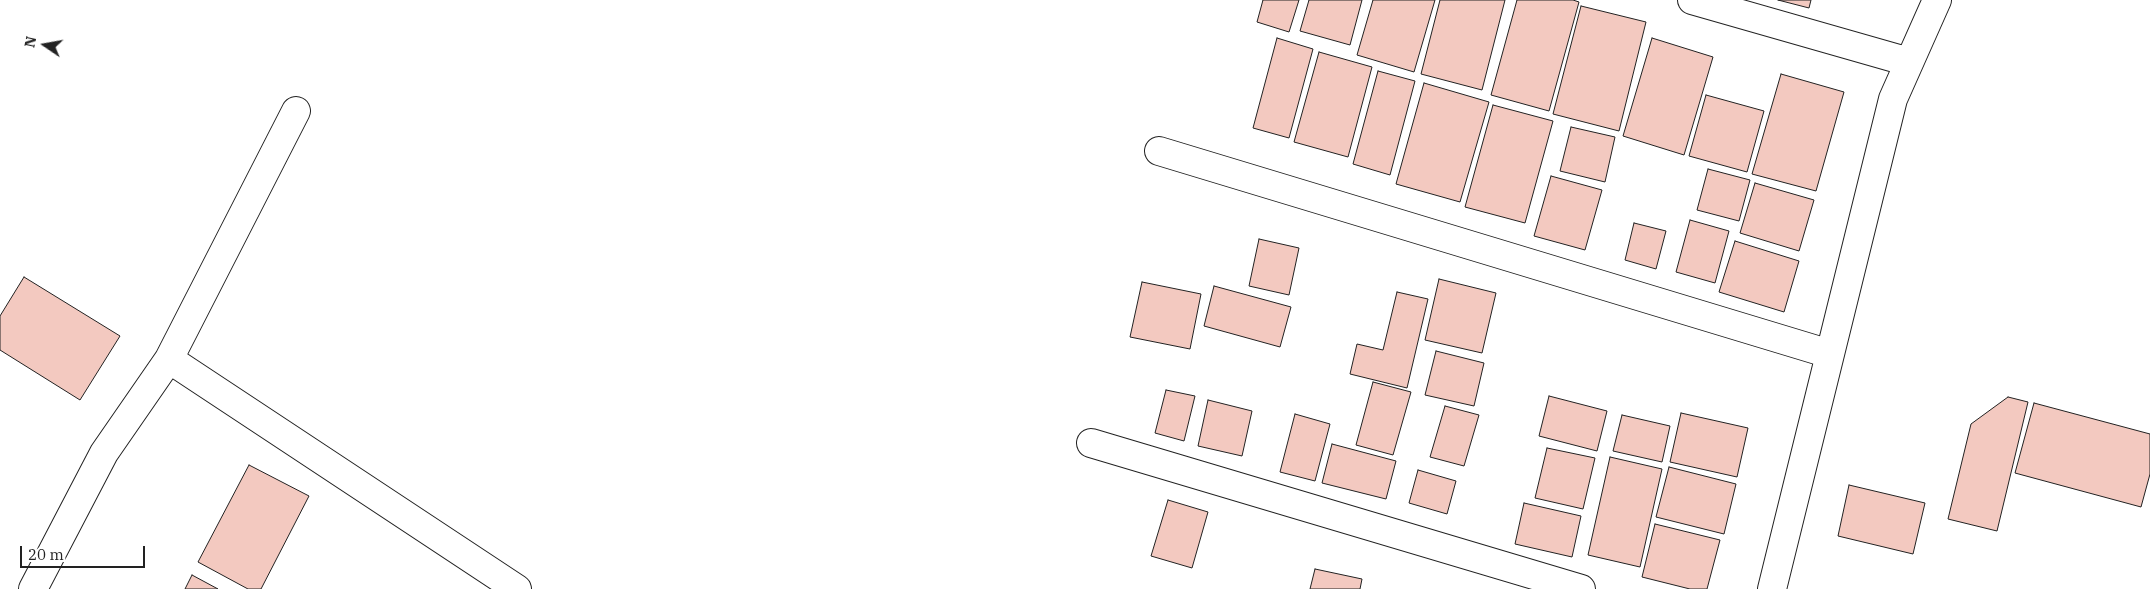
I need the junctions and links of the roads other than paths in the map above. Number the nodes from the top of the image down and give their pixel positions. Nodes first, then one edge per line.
1 (1692, 0) edge
2 (1937, 0) edge
3 (1909, 62) junction
4 (296, 111) dead end
5 (1159, 151) dead end
6 (1830, 354) junction
7 (169, 359) junction
8 (1091, 443) dead end
9 (33, 589) edge
10 (517, 589) edge
11 (1581, 589) edge
12 (1772, 589) edge

1 - 3 street
2 - 3 street
3 - 6 street
4 - 7 street
5 - 6 street
6 - 12 street
7 - 9 street
7 - 10 street
8 - 11 street

